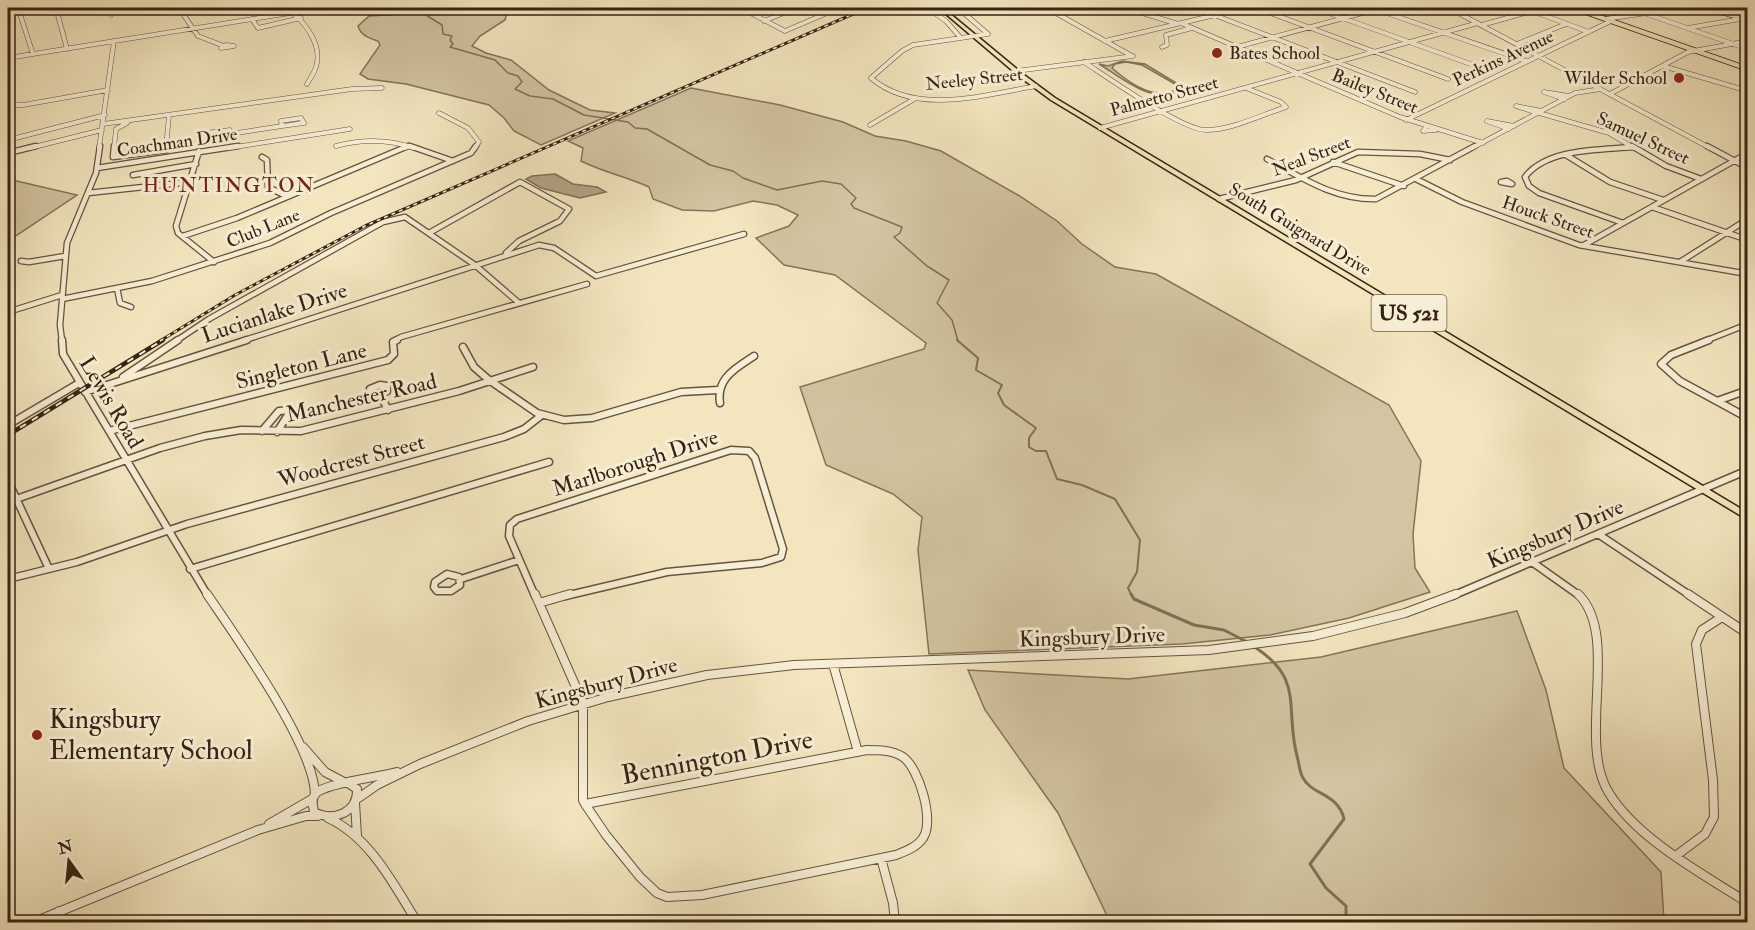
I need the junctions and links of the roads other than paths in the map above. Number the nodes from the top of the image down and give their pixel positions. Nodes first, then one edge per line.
1 (18, 8) edge
2 (56, 8) edge
3 (112, 8) edge
4 (179, 8) edge
5 (286, 8) edge
6 (322, 8) edge
7 (742, 8) edge
8 (796, 8) edge
9 (839, 8) edge
10 (927, 8) edge
11 (941, 8) edge
12 (958, 8) edge
13 (1047, 8) edge
14 (1126, 8) edge
15 (1159, 8) edge
16 (1197, 8) edge
17 (1245, 8) edge
18 (1257, 8) edge
19 (1316, 8) edge
20 (1372, 8) edge
21 (1427, 8) edge
22 (1449, 8) edge
23 (1496, 8) edge
24 (1576, 8) edge
25 (1629, 8) edge
26 (1681, 8) edge
27 (1709, 8) edge
28 (1142, 9) edge
29 (1377, 9) junction
30 (1457, 12) junction
31 (291, 13) junction
32 (1645, 13) junction
33 (1540, 14) junction
34 (111, 15) dead end
35 (1217, 15) junction
36 (1518, 15) junction
37 (301, 18) junction
38 (1344, 18) junction
39 (252, 19) junction
40 (1746, 19) edge
41 (1608, 20) junction
42 (764, 21) junction
43 (1180, 24) junction
44 (1480, 24) junction
45 (1566, 24) junction
46 (1311, 27) junction
47 (1192, 28) junction
48 (1687, 28) junction
49 (192, 29) junction
50 (1443, 32) junction
51 (1589, 32) junction
52 (975, 36) junction
53 (960, 37) junction
54 (1275, 37) junction
55 (114, 41) junction
56 (1105, 41) junction
57 (1748, 41) edge
58 (1409, 42) junction
59 (1516, 44) junction
60 (1732, 44) junction
61 (224, 46) dead end
62 (1162, 47) dead end
63 (1237, 47) junction
64 (67, 49) junction
65 (1748, 49) edge
66 (1374, 51) junction
67 (1693, 51) junction
68 (33, 54) junction
69 (1539, 56) junction
70 (8, 58) edge
71 (1526, 61) junction
72 (1338, 62) junction
73 (1084, 63) junction
74 (1476, 66) dead end
75 (1663, 66) junction
76 (1748, 69) edge
77 (1016, 71) junction
78 (1297, 73) junction
79 (1448, 79) dead end
80 (306, 84) dead end
81 (1036, 86) junction
82 (382, 88) dead end
83 (1245, 88) junction
84 (1601, 89) junction
85 (108, 90) junction
86 (1748, 91) edge
87 (1415, 92) dead end
88 (1610, 94) junction
89 (1567, 97) junction
90 (916, 98) junction
91 (8, 105) edge
92 (1162, 111) junction
93 (1540, 112) junction
94 (439, 113) dead end
95 (105, 115) junction
96 (169, 115) junction
97 (136, 119) junction
98 (1406, 120) junction
99 (103, 123) junction
100 (870, 125) dead end
101 (282, 127) junction
102 (1100, 128) junction
103 (1511, 128) junction
104 (350, 129) dead end
105 (102, 130) junction
106 (259, 130) junction
107 (250, 132) junction
108 (230, 135) junction
109 (8, 140) edge
110 (261, 143) junction
111 (1483, 143) junction
112 (251, 144) junction
113 (336, 146) dead end
114 (409, 146) junction
115 (1633, 147) junction
116 (199, 152) junction
117 (8, 153) edge
118 (1748, 153) edge
119 (1566, 154) junction
120 (262, 157) dead end
121 (1267, 159) dead end
122 (1734, 160) junction
123 (454, 161) junction
124 (1450, 161) junction
125 (1333, 162) junction
126 (196, 164) junction
127 (97, 167) junction
128 (1748, 168) edge
129 (133, 175) dead end
130 (1302, 177) junction
131 (1416, 179) junction
132 (1701, 179) junction
133 (190, 182) junction
134 (1512, 183) dead end
135 (1527, 184) junction
136 (1404, 186) junction
137 (88, 193) junction
138 (285, 196) junction
139 (1219, 199) junction
140 (1663, 200) junction
141 (1652, 207) junction
142 (1748, 219) edge
143 (1623, 223) junction
144 (1726, 232) junction
145 (429, 233) junction
146 (744, 234) dead end
147 (183, 236) junction
148 (1748, 240) edge
149 (1583, 246) junction
150 (65, 256) junction
151 (21, 261) dead end
152 (214, 262) junction
153 (1679, 262) junction
154 (473, 264) junction
155 (1748, 274) edge
156 (587, 284) dead end
157 (117, 288) junction
158 (62, 297) junction
159 (519, 303) junction
160 (131, 307) dead end
161 (8, 312) edge
162 (1748, 324) edge
163 (463, 347) dead end
164 (754, 356) dead end
165 (533, 368) dead end
166 (489, 380) junction
167 (115, 382) junction
168 (79, 383) junction
169 (718, 390) junction
170 (1748, 390) edge
171 (85, 392) junction
172 (380, 394) dead end
173 (1717, 401) junction
174 (720, 403) dead end
175 (388, 410) junction
176 (542, 416) junction
177 (1748, 418) edge
178 (8, 425) edge
179 (109, 431) junction
180 (262, 431) junction
181 (277, 432) junction
182 (125, 460) junction
183 (549, 462) dead end
184 (1748, 470) edge
185 (8, 481) edge
186 (1702, 489) junction
187 (16, 500) junction
188 (8, 502) edge
189 (1748, 517) edge
190 (167, 531) junction
191 (1598, 534) junction
192 (519, 560) junction
193 (1532, 562) junction
194 (49, 569) junction
195 (190, 569) junction
196 (8, 579) edge
197 (461, 579) dead end
198 (539, 603) junction
199 (1722, 616) junction
200 (1748, 634) edge
201 (832, 664) junction
202 (583, 703) junction
203 (299, 742) junction
204 (858, 752) junction
205 (420, 764) junction
206 (347, 782) junction
207 (315, 796) junction
208 (356, 800) junction
209 (585, 804) junction
210 (322, 817) junction
211 (258, 830) junction
212 (357, 836) junction
213 (1677, 855) junction
214 (881, 858) junction
215 (1748, 903) edge
216 (58, 911) junction
217 (34, 922) edge
218 (63, 922) edge
219 (417, 922) edge
220 (895, 922) edge

1 - 68 street
2 - 64 street
3 - 34 street
4 - 49 street
5 - 31 street
6 - 31 street
7 - 42 street
8 - 42 street
9 - 42 street
10 - 53 street
11 - 52 highway, South Guignard Drive / US 521
12 - 52 street
13 - 56 street
14 - 28 street
15 - 28 street
16 - 35 street
17 - 35 street
18 - 46 street
19 - 38 street
20 - 29 street
21 - 30 street
22 - 30 street
23 - 36 street
24 - 33 street
24 - 41 main road
25 - 32 street
26 - 32 street, Perkins Avenue
27 - 40 main road
28 - 43 street, Bailey Street
29 - 38 street
29 - 50 street
30 - 44 street
31 - 37 street
31 - 39 street
32 - 41 street, Perkins Avenue
32 - 48 street
33 - 36 street, Palmetto Street
33 - 45 street
35 - 43 street
35 - 54 street
36 - 44 street, Palmetto Street
37 - 39 street
37 - 80 street
38 - 46 street
38 - 58 street
39 - 49 street
40 - 48 street
41 - 51 street, Perkins Avenue
41 - 67 main road
43 - 47 street, Bailey Street
43 - 56 street
44 - 50 street, Palmetto Street
44 - 59 street
45 - 51 street
45 - 59 street
46 - 54 street
46 - 66 street
47 - 62 street
47 - 63 street, Bailey Street
48 - 60 street
49 - 55 street
49 - 61 street
50 - 58 street, Palmetto Street
50 - 71 street
51 - 69 street, Perkins Avenue
52 - 53 street
52 - 77 highway, South Guignard Drive / US 521
53 - 90 street, Neeley Street
54 - 63 street
54 - 72 street
55 - 64 street
55 - 85 street, Lewis Road
56 - 73 street
57 - 60 street
58 - 66 street, Palmetto Street
58 - 74 street
59 - 69 street
60 - 65 street
60 - 67 street
63 - 78 street, Bailey Street
64 - 68 street
66 - 72 street, Palmetto Street
66 - 79 street
67 - 75 street
67 - 76 main road
68 - 70 street
69 - 71 street, Perkins Avenue
69 - 84 street
71 - 98 street, Perkins Avenue
72 - 78 street, Palmetto Street
72 - 87 street
73 - 77 street
73 - 92 street
75 - 86 street
75 - 88 street
77 - 81 highway, South Guignard Drive / US 521
78 - 83 street, Palmetto Street
78 - 98 street, Bailey Street
81 - 90 street, Neeley Street
81 - 102 highway, South Guignard Drive / US 521
82 - 96 street
83 - 92 street, Palmetto Street
83 - 92 street
84 - 88 street
84 - 89 street
85 - 91 street
85 - 95 street, Lewis Road
88 - 122 street
89 - 89 street
89 - 93 street
90 - 100 street
92 - 102 street, Palmetto Street
93 - 93 street
93 - 103 street
93 - 115 street, Samuel Street
94 - 123 street, Club Lane
95 - 99 street, Lewis Road
95 - 109 street
96 - 97 street
96 - 97 street
97 - 99 street
98 - 111 street, Bailey Street
99 - 105 street, Lewis Road
101 - 101 street
101 - 106 street
102 - 139 highway, South Guignard Drive / US 521
103 - 103 street
103 - 111 street
104 - 110 street, Coachman Drive
105 - 117 street
105 - 127 street, Lewis Road
106 - 107 street
106 - 110 street
107 - 108 street
107 - 112 street
108 - 108 street
110 - 112 street, Coachman Drive
111 - 124 street
112 - 116 street, Coachman Drive
113 - 114 street
114 - 123 street
114 - 138 street
115 - 119 street
115 - 132 street, Samuel Street
116 - 126 street
116 - 127 street, Coachman Drive
118 - 122 street
119 - 135 street
119 - 140 street
120 - 138 street
121 - 130 street
122 - 128 street
122 - 132 street
123 - 152 street, Club Lane
124 - 125 street, Neal Street
124 - 131 street
125 - 130 street, Neal Street
125 - 136 street
126 - 129 street
126 - 133 street
127 - 137 street, Lewis Road
130 - 136 street
130 - 139 street, Neal Street
131 - 136 street
131 - 149 street, Houck Street
132 - 140 street
133 - 137 street
133 - 147 street
134 - 135 street
135 - 143 street
137 - 150 street, Lewis Road
138 - 147 street
139 - 186 highway, South Guignard Drive / US 521
140 - 141 street
141 - 143 street
141 - 144 street
142 - 144 street
143 - 149 street
144 - 148 street
144 - 153 street
145 - 154 street
145 - 154 street
145 - 167 street
146 - 154 street
147 - 152 street
149 - 153 street, Houck Street
150 - 151 street
150 - 158 street, Lewis Road
152 - 157 street, Club Lane
153 - 155 street, Houck Street
154 - 159 street
154 - 167 street, Lucianlake Drive
156 - 159 street, Singleton Lane
157 - 158 street, Club Lane
157 - 160 street
158 - 161 street, Club Lane
158 - 168 street, Lewis Road
159 - 179 street, Singleton Lane
162 - 173 street
163 - 166 street
164 - 169 street
165 - 166 street, Manchester Road
166 - 175 street, Manchester Road
166 - 176 street
167 - 171 street, Lucianlake Drive
168 - 171 street, Lewis Road
168 - 178 street
169 - 174 street
169 - 176 street
170 - 173 street
171 - 179 street, Lewis Road
172 - 175 street
173 - 177 street
175 - 181 street, Manchester Road
176 - 190 street, Woodcrest Street
179 - 182 street, Lewis Road
180 - 181 street, Manchester Road
180 - 181 street
180 - 182 street, Manchester Road
182 - 187 street, Manchester Road
182 - 190 street, Lewis Road
183 - 195 street
184 - 186 street, Kingsbury Drive
185 - 187 street
186 - 189 highway, South Guignard Drive / US 521
186 - 191 street, Kingsbury Drive
187 - 188 street, Manchester Road
187 - 194 street
190 - 194 street, Woodcrest Street
190 - 195 street, Lewis Road
191 - 193 street, Kingsbury Drive
191 - 199 street
192 - 197 street
192 - 198 street, Marlborough Drive
192 - 198 street, Marlborough Drive
193 - 201 street, Kingsbury Drive
193 - 213 street
194 - 196 street, Woodcrest Street
195 - 203 street, Lewis Road
198 - 202 street, Marlborough Drive
199 - 200 street
199 - 213 street
201 - 202 street, Kingsbury Drive
201 - 204 street
202 - 205 street, Kingsbury Drive
202 - 209 street
203 - 206 street, Lewis Road
203 - 207 street, Lewis Road
204 - 209 street, Bennington Drive
204 - 214 street, Bennington Drive
205 - 206 street, Kingsbury Drive
205 - 208 street, Kingsbury Drive
206 - 207 street, Kingsbury Drive
206 - 208 street
207 - 210 street
207 - 211 street, Kingsbury Drive
208 - 210 street, Kingsbury Drive
208 - 212 street
209 - 214 street, Bennington Drive
210 - 211 street, Kingsbury Drive
210 - 212 street
211 - 216 street, Kingsbury Drive
212 - 219 street
213 - 215 street
214 - 220 street
216 - 217 street, Kingsbury Drive
216 - 218 street

